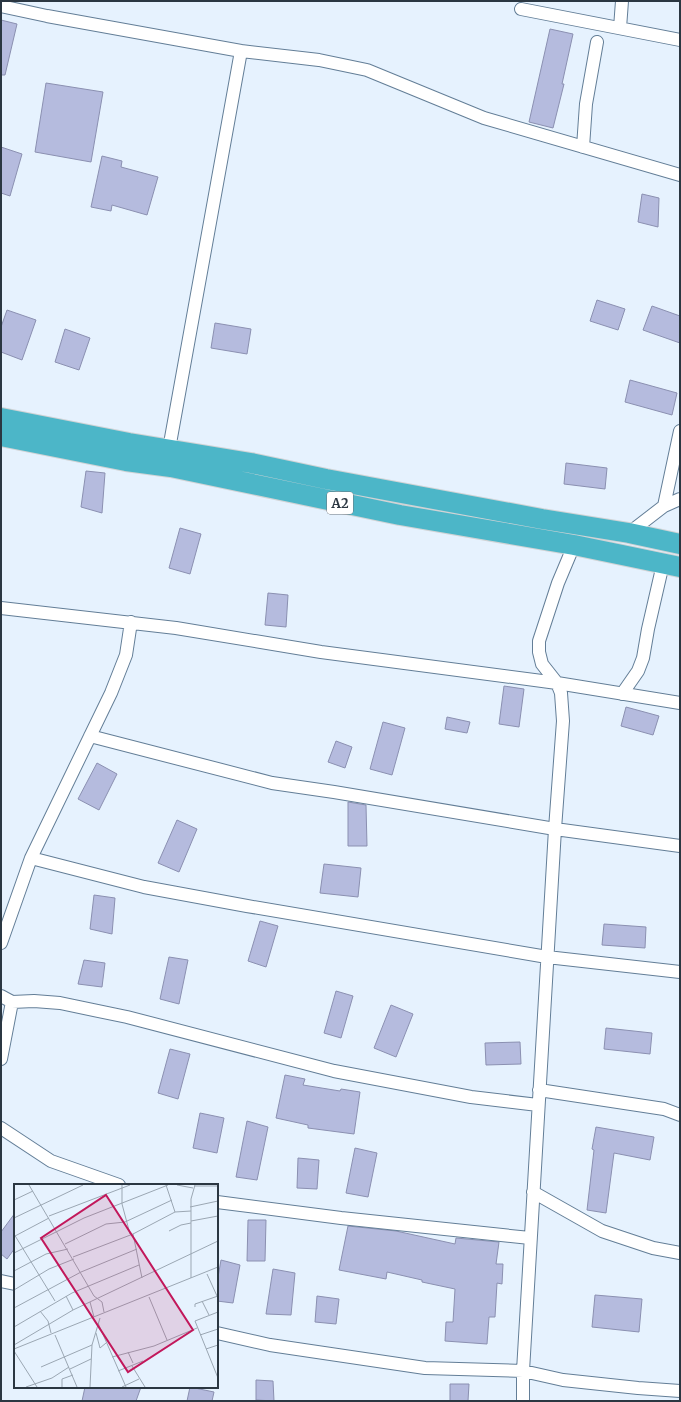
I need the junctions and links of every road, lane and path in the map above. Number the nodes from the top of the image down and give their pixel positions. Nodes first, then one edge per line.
1 (622, 1) edge
2 (1, 6) edge
3 (521, 9) dead end
4 (620, 28) junction
5 (680, 40) edge
6 (598, 42) dead end
7 (240, 51) junction
8 (583, 147) junction
9 (680, 175) edge
10 (1, 418) edge
11 (680, 431) edge
12 (1, 436) edge
13 (169, 449) junction
14 (680, 499) edge
15 (664, 506) junction
16 (629, 533) junction
17 (680, 544) edge
18 (574, 545) junction
19 (672, 566) edge
20 (1, 608) edge
21 (131, 622) junction
22 (557, 683) junction
23 (622, 694) junction
24 (680, 703) edge
25 (90, 736) junction
26 (554, 829) junction
27 (680, 846) edge
28 (31, 858) junction
29 (1, 943) edge
30 (547, 956) junction
31 (680, 972) edge
32 (1, 996) edge
33 (12, 1002) junction
34 (1, 1059) edge
35 (539, 1090) junction
36 (538, 1105) junction
37 (680, 1115) edge
38 (1, 1128) edge
39 (115, 1184) edge
40 (533, 1192) junction
41 (218, 1202) edge
42 (530, 1238) junction
43 (680, 1253) edge
44 (1, 1281) edge
45 (14, 1284) edge
46 (218, 1333) edge
47 (523, 1371) junction
48 (680, 1391) edge
49 (523, 1401) edge

1 - 4 street
2 - 7 street
3 - 4 street
4 - 5 street
6 - 8 street
7 - 8 street
7 - 13 street
8 - 9 street
10 - 13 highway, A2
11 - 15 street
12 - 18 highway, A2
13 - 16 highway, A2
14 - 15 street
15 - 16 street
16 - 17 highway, A2
18 - 19 highway, A2
18 - 22 street
19 - 23 street
20 - 21 street
21 - 22 street
21 - 25 street
22 - 23 street
22 - 26 street
23 - 24 street
25 - 26 street
25 - 28 street
26 - 27 street
26 - 30 street
28 - 29 street
28 - 30 street
30 - 31 street
30 - 35 street
32 - 33 street
33 - 34 street
33 - 36 street
35 - 36 street
35 - 37 street
36 - 40 street
38 - 39 street
40 - 42 street
40 - 43 street
41 - 42 street
42 - 47 street
44 - 45 street
46 - 47 street
47 - 48 street
47 - 49 street

